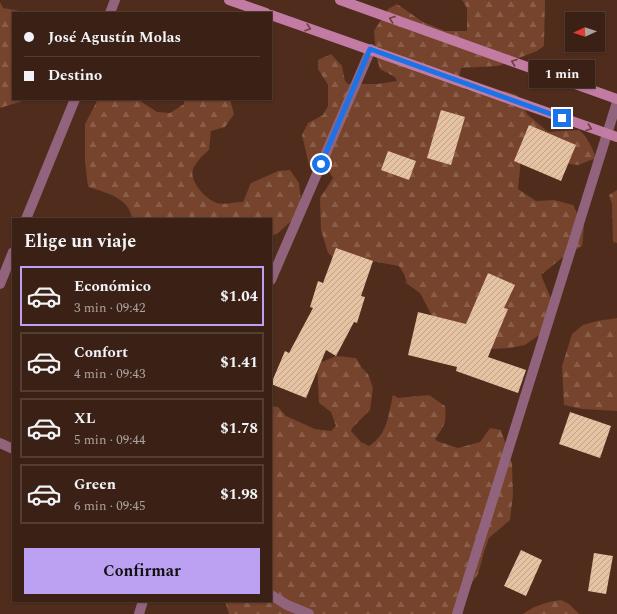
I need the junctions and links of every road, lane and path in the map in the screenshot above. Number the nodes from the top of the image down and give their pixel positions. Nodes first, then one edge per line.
1 (115, 0) edge
2 (229, 0) edge
3 (340, 0) edge
4 (110, 12) edge
5 (263, 12) edge
6 (272, 15) edge
7 (370, 49) junction
8 (75, 100) edge
9 (617, 100) edge
10 (606, 134) junction
11 (617, 137) edge
12 (26, 218) edge
13 (12, 254) edge
14 (272, 278) edge
15 (0, 284) edge
16 (0, 443) edge
17 (12, 449) edge
18 (272, 596) edge
19 (143, 602) edge
20 (139, 614) edge
21 (309, 614) edge
22 (457, 614) edge

1 - 4 street
2 - 5 main road
9 -> 3 main road
6 -> 7 main road
7 -> 10 main road
7 - 14 street
8 - 12 street
9 - 10 street
10 - 11 main road
10 - 22 street
13 - 15 street
16 - 17 street
18 - 21 street
19 - 20 street

